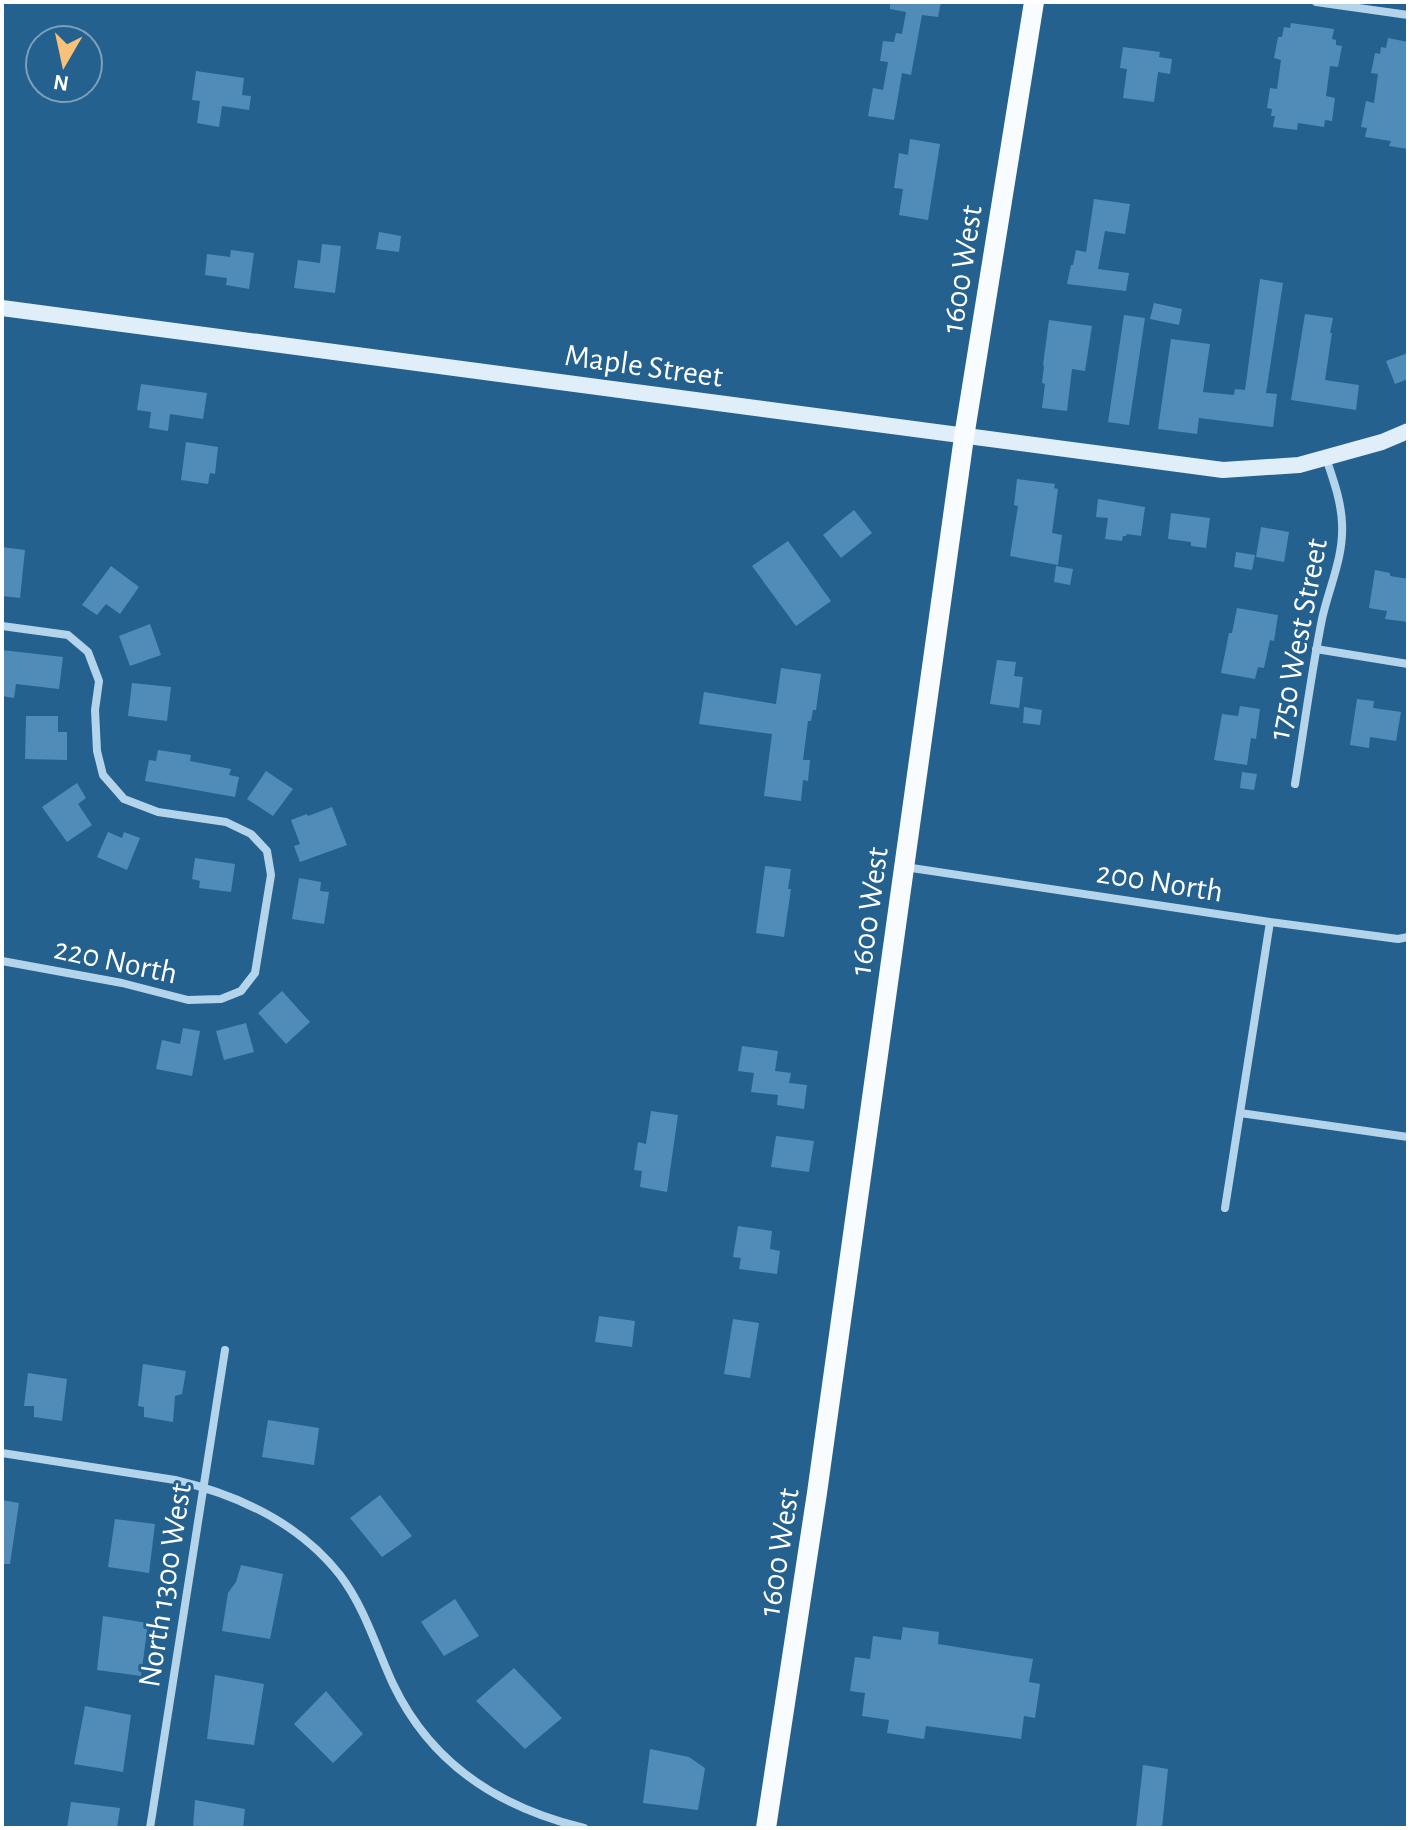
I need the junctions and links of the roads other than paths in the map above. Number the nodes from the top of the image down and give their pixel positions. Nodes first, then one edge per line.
1 (1034, 2) edge
2 (1316, 2) edge
3 (1408, 15) edge
4 (2, 308) edge
5 (1408, 431) edge
6 (964, 437) junction
7 (1326, 457) junction
8 (2, 626) edge
9 (1316, 649) junction
10 (1408, 664) edge
11 (1295, 784) dead end
12 (905, 867) junction
13 (1270, 922) junction
14 (1408, 937) edge
15 (2, 961) edge
16 (1240, 1113) junction
17 (1408, 1137) edge
18 (1225, 1208) dead end
19 (225, 1350) dead end
20 (2, 1453) edge
21 (204, 1487) junction
22 (150, 1828) edge
23 (584, 1828) edge
24 (766, 1828) edge

1 - 6 main road, 1600 West
2 - 3 street
4 - 6 main road, Maple Street
5 - 7 main road, Maple Street
6 - 7 main road, Maple Street
6 - 12 main road, 1600 West
7 - 9 street, 1750 West Street
8 - 15 street, 220 North
9 - 10 street
9 - 11 street, 1750 West Street
12 - 13 street, 200 North
12 - 24 main road, 1600 West
13 - 14 street, 200 North
13 - 16 street
16 - 17 street
16 - 18 street
19 - 21 street, North 1300 West
20 - 21 street
21 - 22 street, North 1300 West
21 - 23 street

